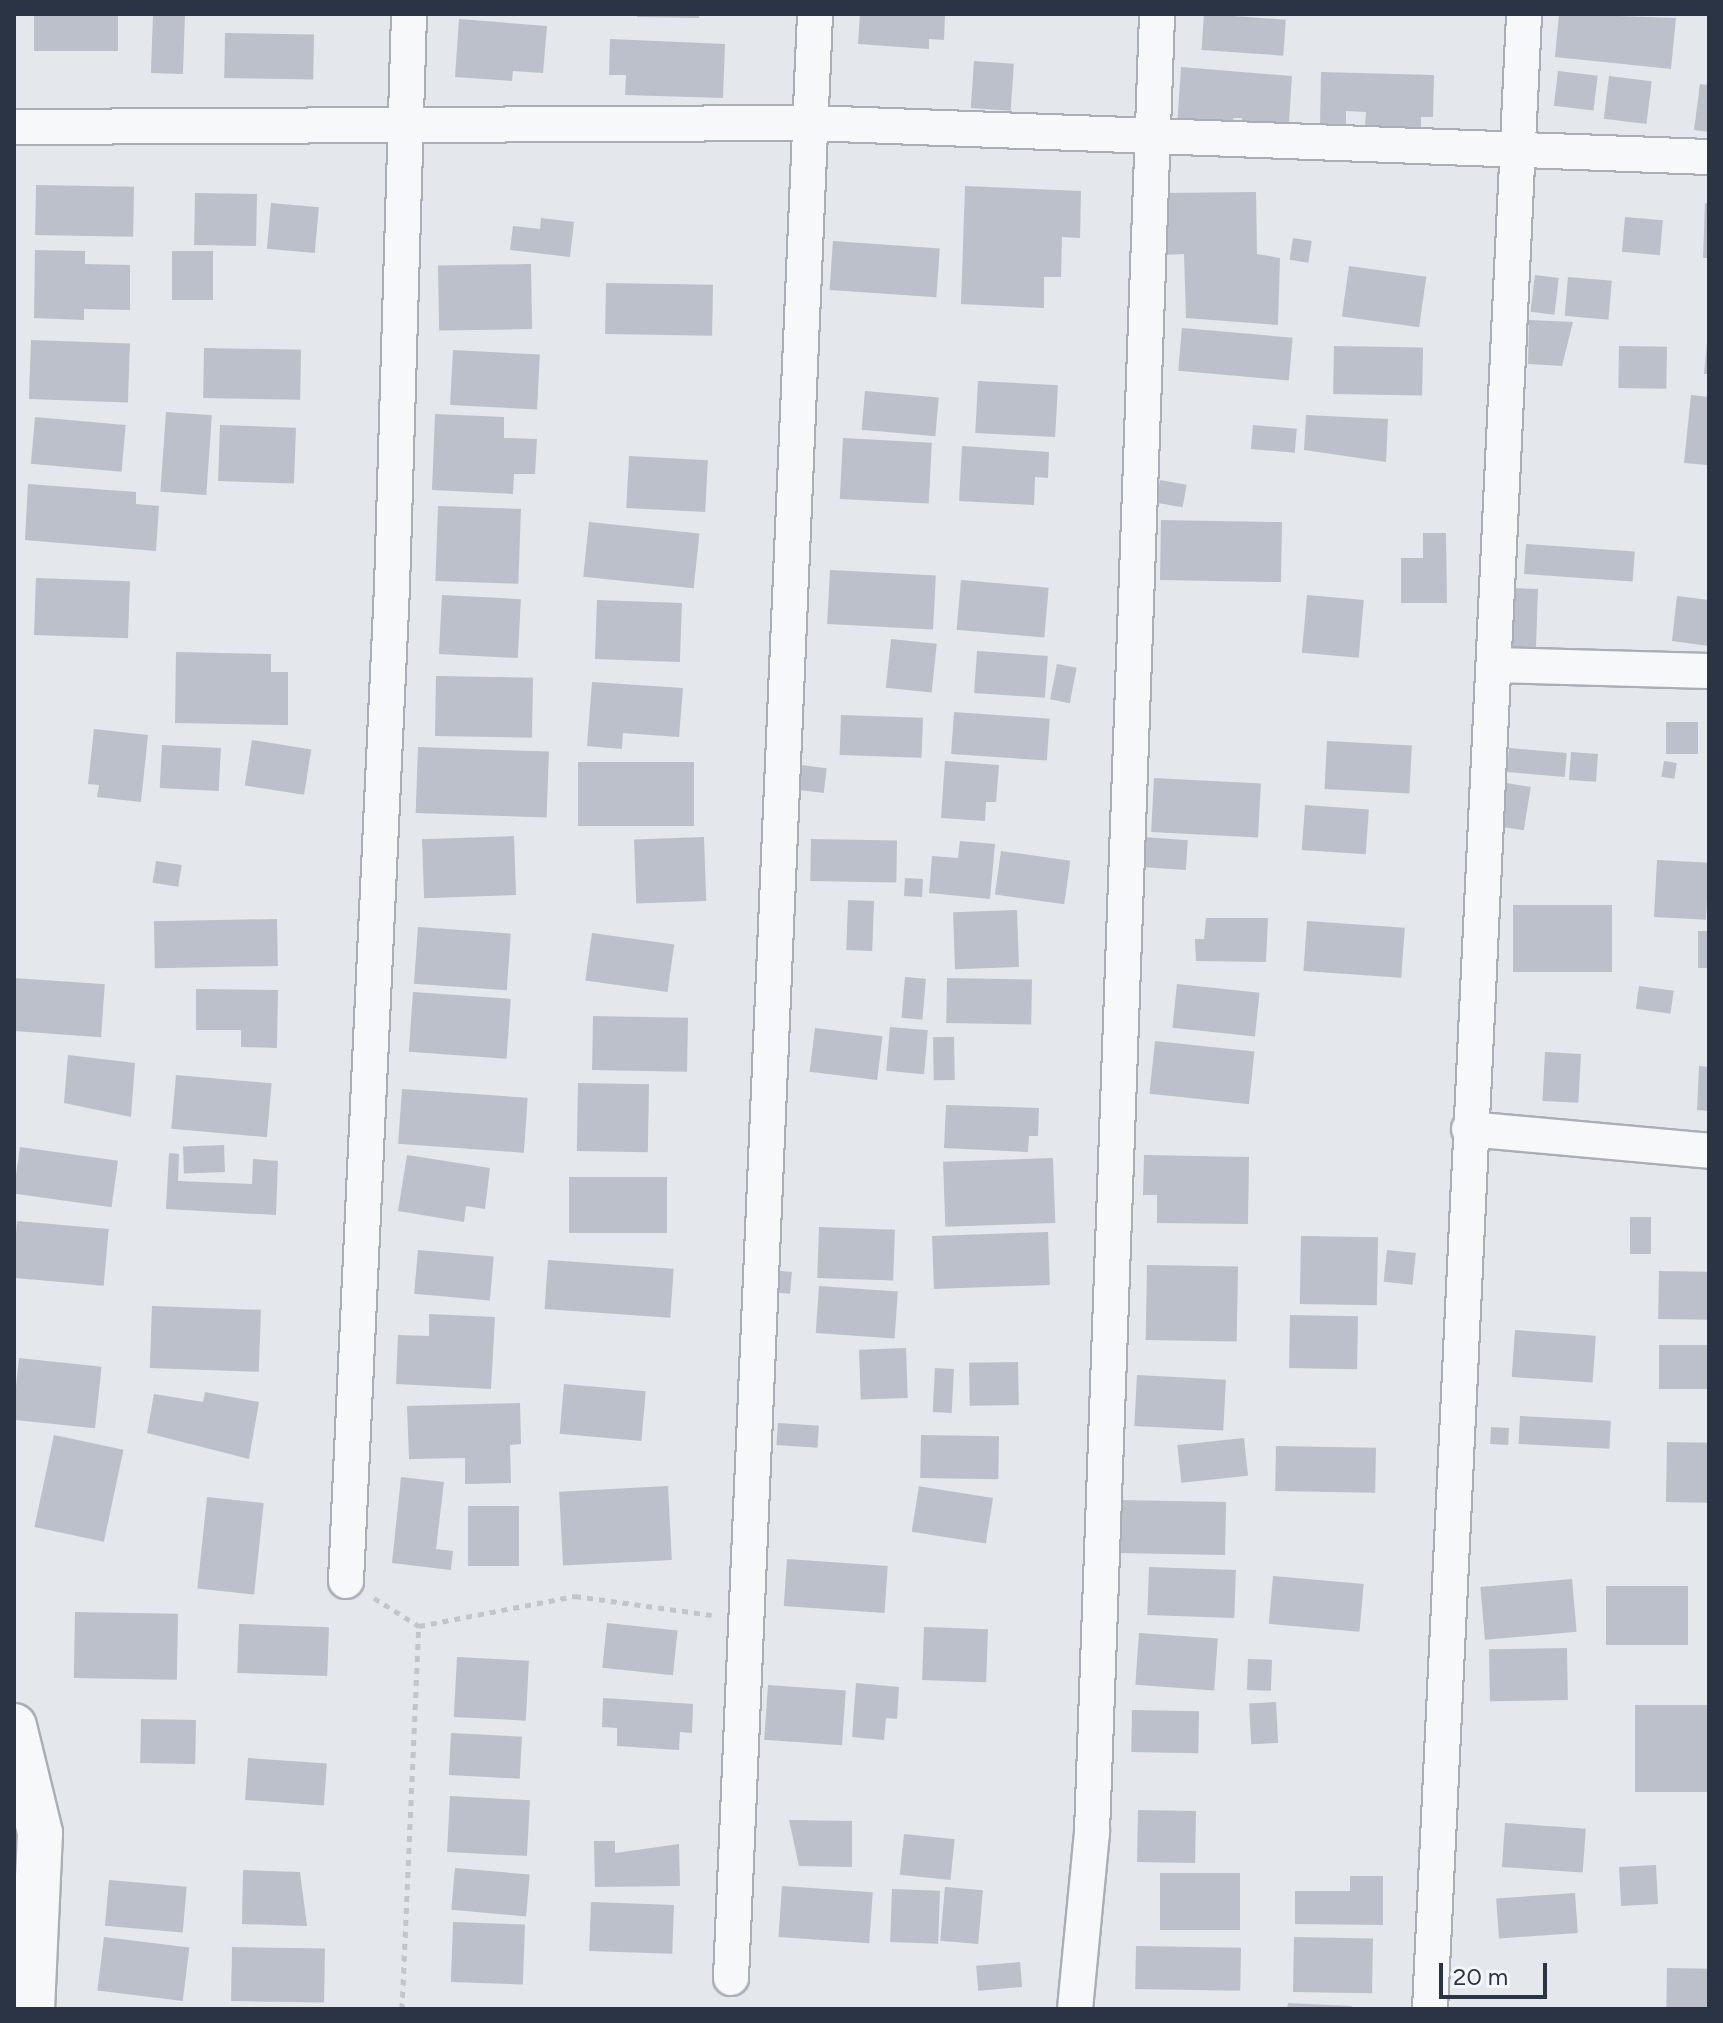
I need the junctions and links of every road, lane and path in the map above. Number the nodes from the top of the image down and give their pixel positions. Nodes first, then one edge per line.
1 (409, 14) edge
2 (815, 14) edge
3 (1157, 14) edge
4 (1524, 14) edge
5 (811, 123) junction
6 (14, 127) edge
7 (403, 127) junction
8 (1155, 135) junction
9 (1518, 152) junction
10 (1709, 157) edge
11 (1495, 665) junction
12 (1709, 671) edge
13 (1469, 1129) junction
14 (1709, 1151) edge
15 (346, 1581) joint
16 (745, 1619) junction
17 (419, 1626) junction
18 (14, 1726) edge
19 (731, 1978) dead end
20 (26, 2005) edge
21 (402, 2009) edge
22 (1075, 2009) edge
23 (1430, 2009) edge

1 - 7 street
2 - 5 street
3 - 8 street
4 - 9 street
5 - 7 street
5 - 8 street
5 - 16 street
6 - 7 street
7 - 15 street
8 - 9 street
8 - 22 street
9 - 10 street
9 - 11 street
11 - 12 street
11 - 13 street
13 - 14 street
13 - 23 street
15 - 17 path
16 - 17 path
16 - 19 street
17 - 21 path
18 - 20 street

